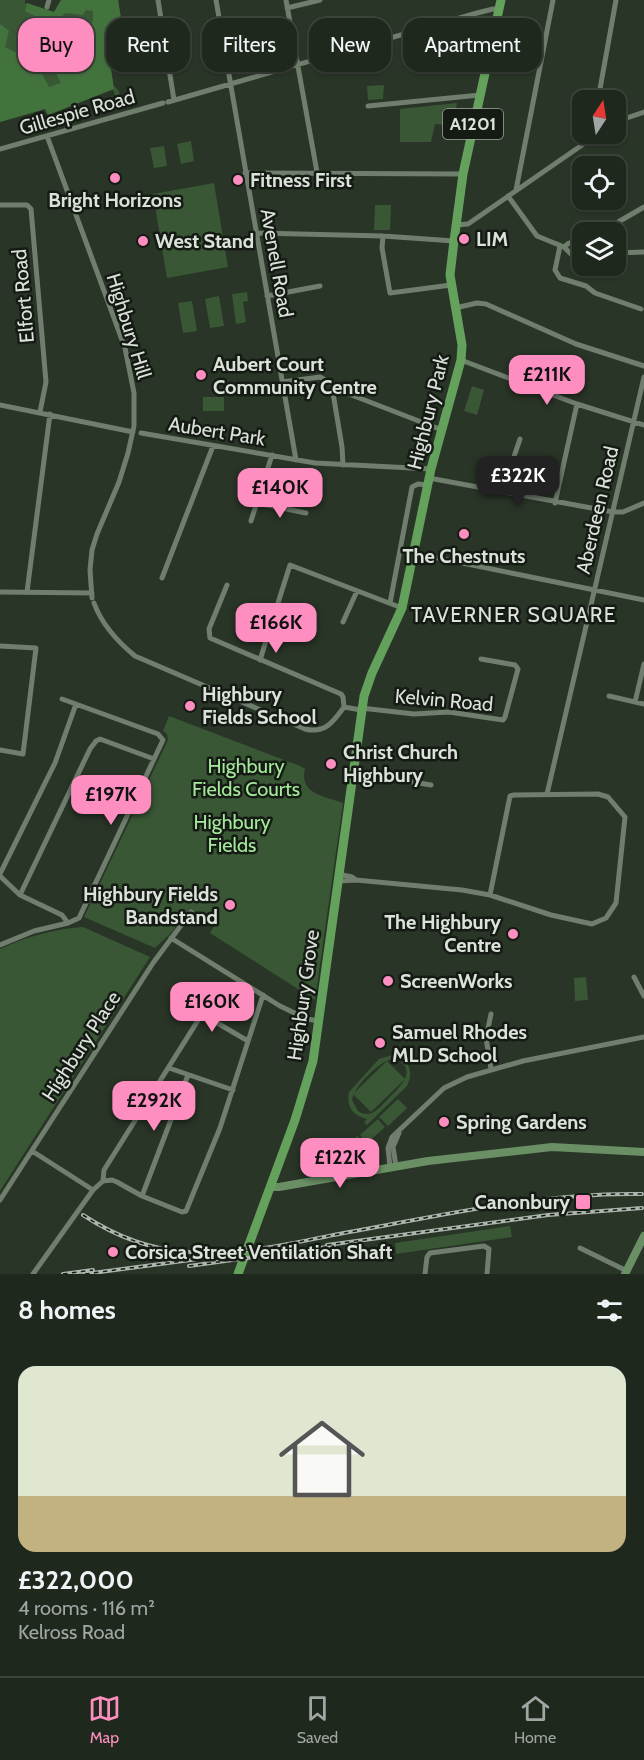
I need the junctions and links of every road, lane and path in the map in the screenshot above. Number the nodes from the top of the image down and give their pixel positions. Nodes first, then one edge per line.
1 (49, 0) edge
2 (158, 0) edge
3 (216, 0) edge
4 (286, 0) edge
5 (320, 0) edge
6 (553, 0) edge
7 (616, 0) edge
8 (500, 5) edge
9 (47, 7) dead end
10 (287, 8) junction
11 (298, 65) junction
12 (231, 84) junction
13 (600, 90) edge
14 (480, 95) junction
15 (168, 102) junction
16 (368, 106) dead end
17 (644, 112) edge
18 (626, 118) edge
19 (47, 136) junction
20 (580, 144) edge
21 (0, 149) edge
22 (317, 172) junction
23 (245, 173) junction
24 (463, 174) junction
25 (516, 190) junction
26 (508, 196) junction
27 (0, 205) edge
28 (644, 207) edge
29 (618, 222) edge
30 (456, 225) junction
31 (257, 233) junction
32 (383, 236) junction
33 (454, 241) junction
34 (572, 243) edge
35 (562, 246) junction
36 (644, 252) edge
37 (626, 253) edge
38 (572, 254) edge
39 (451, 285) junction
40 (320, 286) dead end
41 (267, 296) junction
42 (455, 308) junction
43 (641, 309) dead end
44 (461, 360) junction
45 (644, 366) edge
46 (644, 377) edge
47 (282, 382) junction
48 (334, 386) junction
49 (577, 404) junction
50 (0, 405) edge
51 (40, 412) junction
52 (50, 414) junction
53 (633, 422) junction
54 (644, 425) edge
55 (442, 430) junction
56 (133, 432) junction
57 (141, 433) dead end
58 (520, 439) dead end
59 (213, 446) junction
60 (272, 455) junction
61 (296, 460) junction
62 (343, 465) junction
63 (429, 477) junction
64 (502, 492) junction
65 (555, 502) junction
66 (644, 502) edge
67 (257, 503) junction
68 (613, 512) junction
69 (306, 513) dead end
70 (251, 521) dead end
71 (414, 553) junction
72 (162, 578) dead end
73 (227, 585) dead end
74 (594, 590) junction
75 (0, 591) edge
76 (357, 591) junction
77 (27, 592) junction
78 (93, 598) junction
79 (644, 600) edge
80 (390, 603) junction
81 (402, 608) junction
82 (344, 622) dead end
83 (0, 646) edge
84 (481, 659) dead end
85 (260, 660) junction
86 (644, 664) edge
87 (609, 696) dead end
88 (62, 699) dead end
89 (635, 702) junction
90 (76, 704) junction
91 (644, 704) edge
92 (344, 707) junction
93 (361, 709) junction
94 (0, 750) edge
95 (154, 759) junction
96 (352, 772) junction
97 (430, 785) dead end
98 (547, 794) junction
99 (0, 875) edge
100 (338, 878) junction
101 (20, 895) junction
102 (490, 895) junction
103 (191, 912) dead end
104 (68, 923) junction
105 (171, 938) junction
106 (0, 945) edge
107 (634, 977) dead end
108 (263, 995) junction
109 (644, 996) edge
110 (490, 1014) dead end
111 (319, 1021) junction
112 (644, 1036) edge
113 (248, 1041) junction
114 (169, 1068) junction
115 (491, 1069) junction
116 (188, 1076) junction
117 (233, 1090) junction
118 (32, 1151) junction
119 (644, 1152) edge
120 (393, 1166) junction
121 (104, 1181) junction
122 (272, 1183) junction
123 (93, 1190) junction
124 (142, 1196) junction
125 (0, 1200) edge
126 (644, 1236) edge
127 (580, 1248) dead end
128 (239, 1270) edge
129 (626, 1273) edge
130 (33, 1274) edge
131 (425, 1274) edge
132 (487, 1274) edge

1 - 9 street
2 - 15 street
3 - 12 street, Avenell Road
4 - 10 street
5 - 10 street
6 - 25 street
7 - 13 street
8 - 11 street, Gillespie Road
8 - 14 main road, A1201
10 - 11 street
11 - 12 street, Gillespie Road
11 - 22 street
12 - 15 street, Gillespie Road
12 - 23 street, Avenell Road
14 - 16 street
14 - 24 main road, A1201
15 - 19 street, Gillespie Road
17 - 18 street
19 - 21 street, Gillespie Road
19 - 56 street, Highbury Hill
20 - 25 street
22 - 23 street
22 - 24 street
23 - 31 street, Avenell Road
24 - 30 main road, A1201
25 - 26 street
26 - 30 street
26 - 35 street
27 - 51 street, Elfort Road
28 - 29 street
30 - 33 main road, A1201
31 - 32 street
31 - 41 street, Avenell Road
32 - 33 street
32 - 39 street
33 - 39 main road, Highbury Park / A1201
34 - 35 street
35 - 38 street
35 - 43 street
36 - 37 street
39 - 42 main road, Highbury Park / A1201
40 - 41 street
41 - 47 street, Avenell Road
42 - 44 main road, Highbury Park / A1201
42 - 45 street
44 - 49 street
44 - 55 main road, Highbury Park / A1201
46 - 53 street, Aberdeen Road
47 - 48 street
47 - 61 street, Avenell Road
48 - 55 street
48 - 62 street
49 - 53 street
49 - 65 street
50 - 51 street
51 - 52 street
52 - 56 street
52 - 77 street
53 - 54 street
53 - 68 street, Aberdeen Road
55 - 63 main road, Highbury Park / A1201
56 - 78 street, Highbury Hill
57 - 59 street, Aubert Park
58 - 64 street
59 - 60 street, Aubert Park
59 - 72 street
60 - 61 street, Aubert Park
60 - 67 street
61 - 62 street, Aubert Park
62 - 63 street, Aubert Park
63 - 64 street, Aubert Park
63 - 71 main road, Highbury Park / A1201
63 - 80 street, Highbury Park
64 - 65 street, Aubert Park
65 - 68 street, Aubert Park
66 - 68 street
67 - 69 street
67 - 70 street
68 - 74 street, Aberdeen Road
71 - 74 street
71 - 81 main road, Highbury Park / A1201
73 - 85 street
74 - 79 street
74 - 98 street, Aberdeen Road
75 - 77 street
76 - 80 street
76 - 82 street
76 - 85 street
77 - 78 street
78 - 92 street, Highbury Hill
80 - 81 street
81 - 93 main road, Highbury Park / A1201
83 - 94 street
84 - 93 street, Kelvin Road
85 - 92 street
86 - 89 street
87 - 89 street
88 - 90 street
89 - 91 street
90 - 95 street
90 - 99 street
92 - 93 street
93 - 96 main road, Highbury Grove / A1201
95 - 101 street
95 - 104 street
96 - 97 street
96 - 100 main road, Highbury Grove / A1201
98 - 102 street
98 - 102 street
99 - 101 street
100 - 102 street
100 - 111 main road, Highbury Grove / A1201
101 - 104 street
103 - 105 street, Highbury Place
104 - 106 street
105 - 108 street
105 - 118 street, Highbury Place
107 - 109 street
108 - 111 street
108 - 113 street
110 - 115 street
111 - 122 main road, Highbury Grove / A1201
112 - 115 street
113 - 114 street
113 - 117 street
114 - 116 street
114 - 121 street
115 - 120 street
116 - 117 street
116 - 124 street
117 - 124 street
118 - 123 street
118 - 125 street, Highbury Place
119 - 120 street
120 - 122 street
121 - 123 street
121 - 124 street
122 - 128 main road, Highbury Grove / A1201
123 - 130 street
126 - 129 street
127 - 129 street
131 - 132 street

